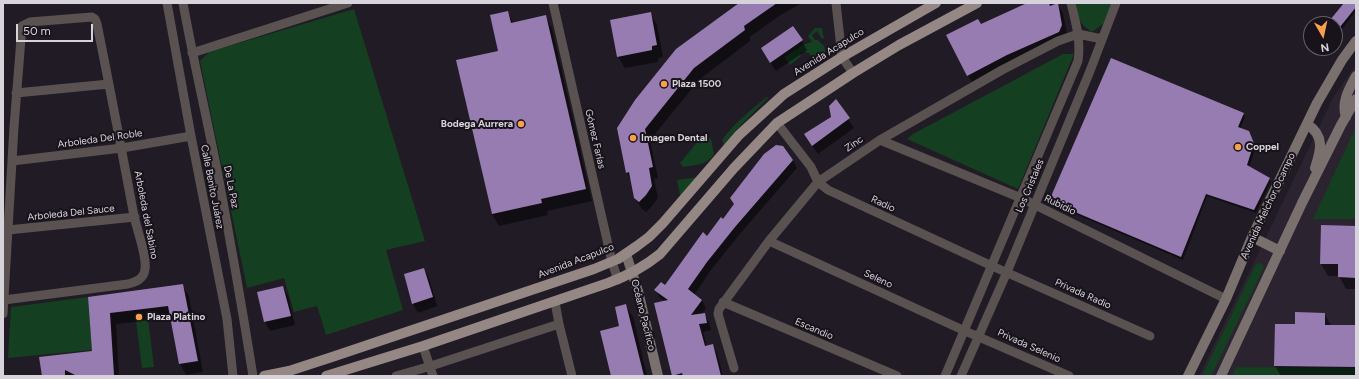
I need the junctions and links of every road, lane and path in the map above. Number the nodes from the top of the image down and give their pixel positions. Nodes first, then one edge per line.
1 (166, 3) edge
2 (183, 3) edge
3 (348, 3) edge
4 (554, 3) edge
5 (836, 3) edge
6 (936, 3) edge
7 (977, 3) edge
8 (1071, 3) edge
9 (1116, 3) edge
10 (1078, 34) junction
11 (1102, 39) junction
12 (1356, 41) edge
13 (192, 53) junction
14 (842, 56) junction
15 (853, 73) junction
16 (1356, 76) edge
17 (109, 84) junction
18 (16, 94) junction
19 (1356, 100) edge
20 (1343, 121) junction
21 (777, 123) junction
22 (1305, 128) junction
23 (1318, 135) junction
24 (191, 136) junction
25 (880, 140) junction
26 (122, 148) junction
27 (12, 161) junction
28 (818, 182) junction
29 (1021, 198) junction
30 (1302, 203) junction
31 (1034, 204) junction
32 (135, 217) junction
33 (8, 230) junction
34 (1252, 237) junction
35 (769, 241) junction
36 (1280, 250) junction
37 (626, 254) junction
38 (612, 262) junction
39 (992, 266) junction
40 (1006, 272) junction
41 (633, 273) junction
42 (618, 280) junction
43 (1226, 299) junction
44 (4, 300) junction
45 (555, 302) junction
46 (723, 302) junction
47 (3, 314) edge
48 (244, 318) junction
49 (227, 320) junction
50 (559, 324) junction
51 (964, 331) junction
52 (979, 336) junction
53 (1150, 336) dead end
54 (423, 346) junction
55 (430, 366) junction
56 (734, 368) dead end
57 (233, 376) edge
58 (253, 376) edge
59 (264, 376) edge
60 (326, 376) edge
61 (396, 376) edge
62 (433, 376) edge
63 (572, 376) edge
64 (658, 376) edge
65 (898, 376) edge
66 (945, 376) edge
67 (961, 376) edge
68 (1069, 376) edge
69 (1188, 376) edge
70 (1220, 376) edge

1 - 24 street, Calle Benito Juárez
2 - 13 street, De La Paz
3 - 13 street
4 - 38 street, Gómez Farías
5 - 14 street
6 - 14 main road, Avenida Acapulco
7 - 15 main road
8 - 10 street, Los Cristales
9 - 11 street, Los Cristales
10 - 11 street
10 - 25 street, Zinc
10 - 29 street, Los Cristales
11 - 31 street, Los Cristales
12 - 22 main road, Avenida Melchor Ocampo
13 - 48 street, De La Paz
14 - 15 street
14 - 37 main road, Avenida Acapulco
15 - 21 main road
16 - 20 main road
17 - 18 street
17 - 18 street, Arboleda del Sabino
17 - 26 street, Arboleda del Sabino
18 - 27 street
19 - 20 main road
20 - 23 main road
20 - 30 main road
21 - 28 street, Radio
21 - 41 main road
22 - 23 main road
22 - 34 main road, Avenida Melchor Ocampo
23 - 30 main road
24 - 26 street, Arboleda Del Roble
24 - 49 street, Calle Benito Juárez
25 - 28 street, Zinc
25 - 29 street, Rubidio
26 - 27 street, Arboleda Del Roble
26 - 32 street, Arboleda del Sabino
27 - 33 street
28 - 35 street, Zinc
28 - 39 street, Radio
29 - 31 street, Rubidio
29 - 39 street, Los Cristales
30 - 36 main road
31 - 40 street, Los Cristales
31 - 43 street, Rubidio
32 - 33 street, Arboleda Del Sauce
32 - 44 street, Arboleda del Sabino
33 - 44 street
34 - 36 main road
34 - 43 main road, Avenida Melchor Ocampo
35 - 46 street, Zinc
35 - 51 street, Seleno
36 - 70 main road
37 - 38 main road, Avenida Acapulco
37 - 41 main road, Océano Pacífico
38 - 42 street, Gómez Farías
38 - 59 main road, Avenida Acapulco
39 - 40 street, Radio
39 - 51 street, Los Cristales
40 - 52 street, Los Cristales
40 - 53 street, Privada Radio
41 - 42 main road
41 - 64 main road, Océano Pacífico
42 - 45 main road
43 - 69 main road, Avenida Melchor Ocampo
44 - 47 street
45 - 50 street
45 - 54 main road
46 - 56 street, Zinc
46 - 65 street, Escandio
48 - 49 street
48 - 58 street, De La Paz
49 - 57 street, Calle Benito Juárez
50 - 55 street
50 - 63 street
51 - 52 street, Seleno
51 - 66 street, Los Cristales
52 - 67 street, Los Cristales
52 - 68 street, Privada Selenio
54 - 55 street
54 - 60 main road
55 - 61 street
55 - 62 street

